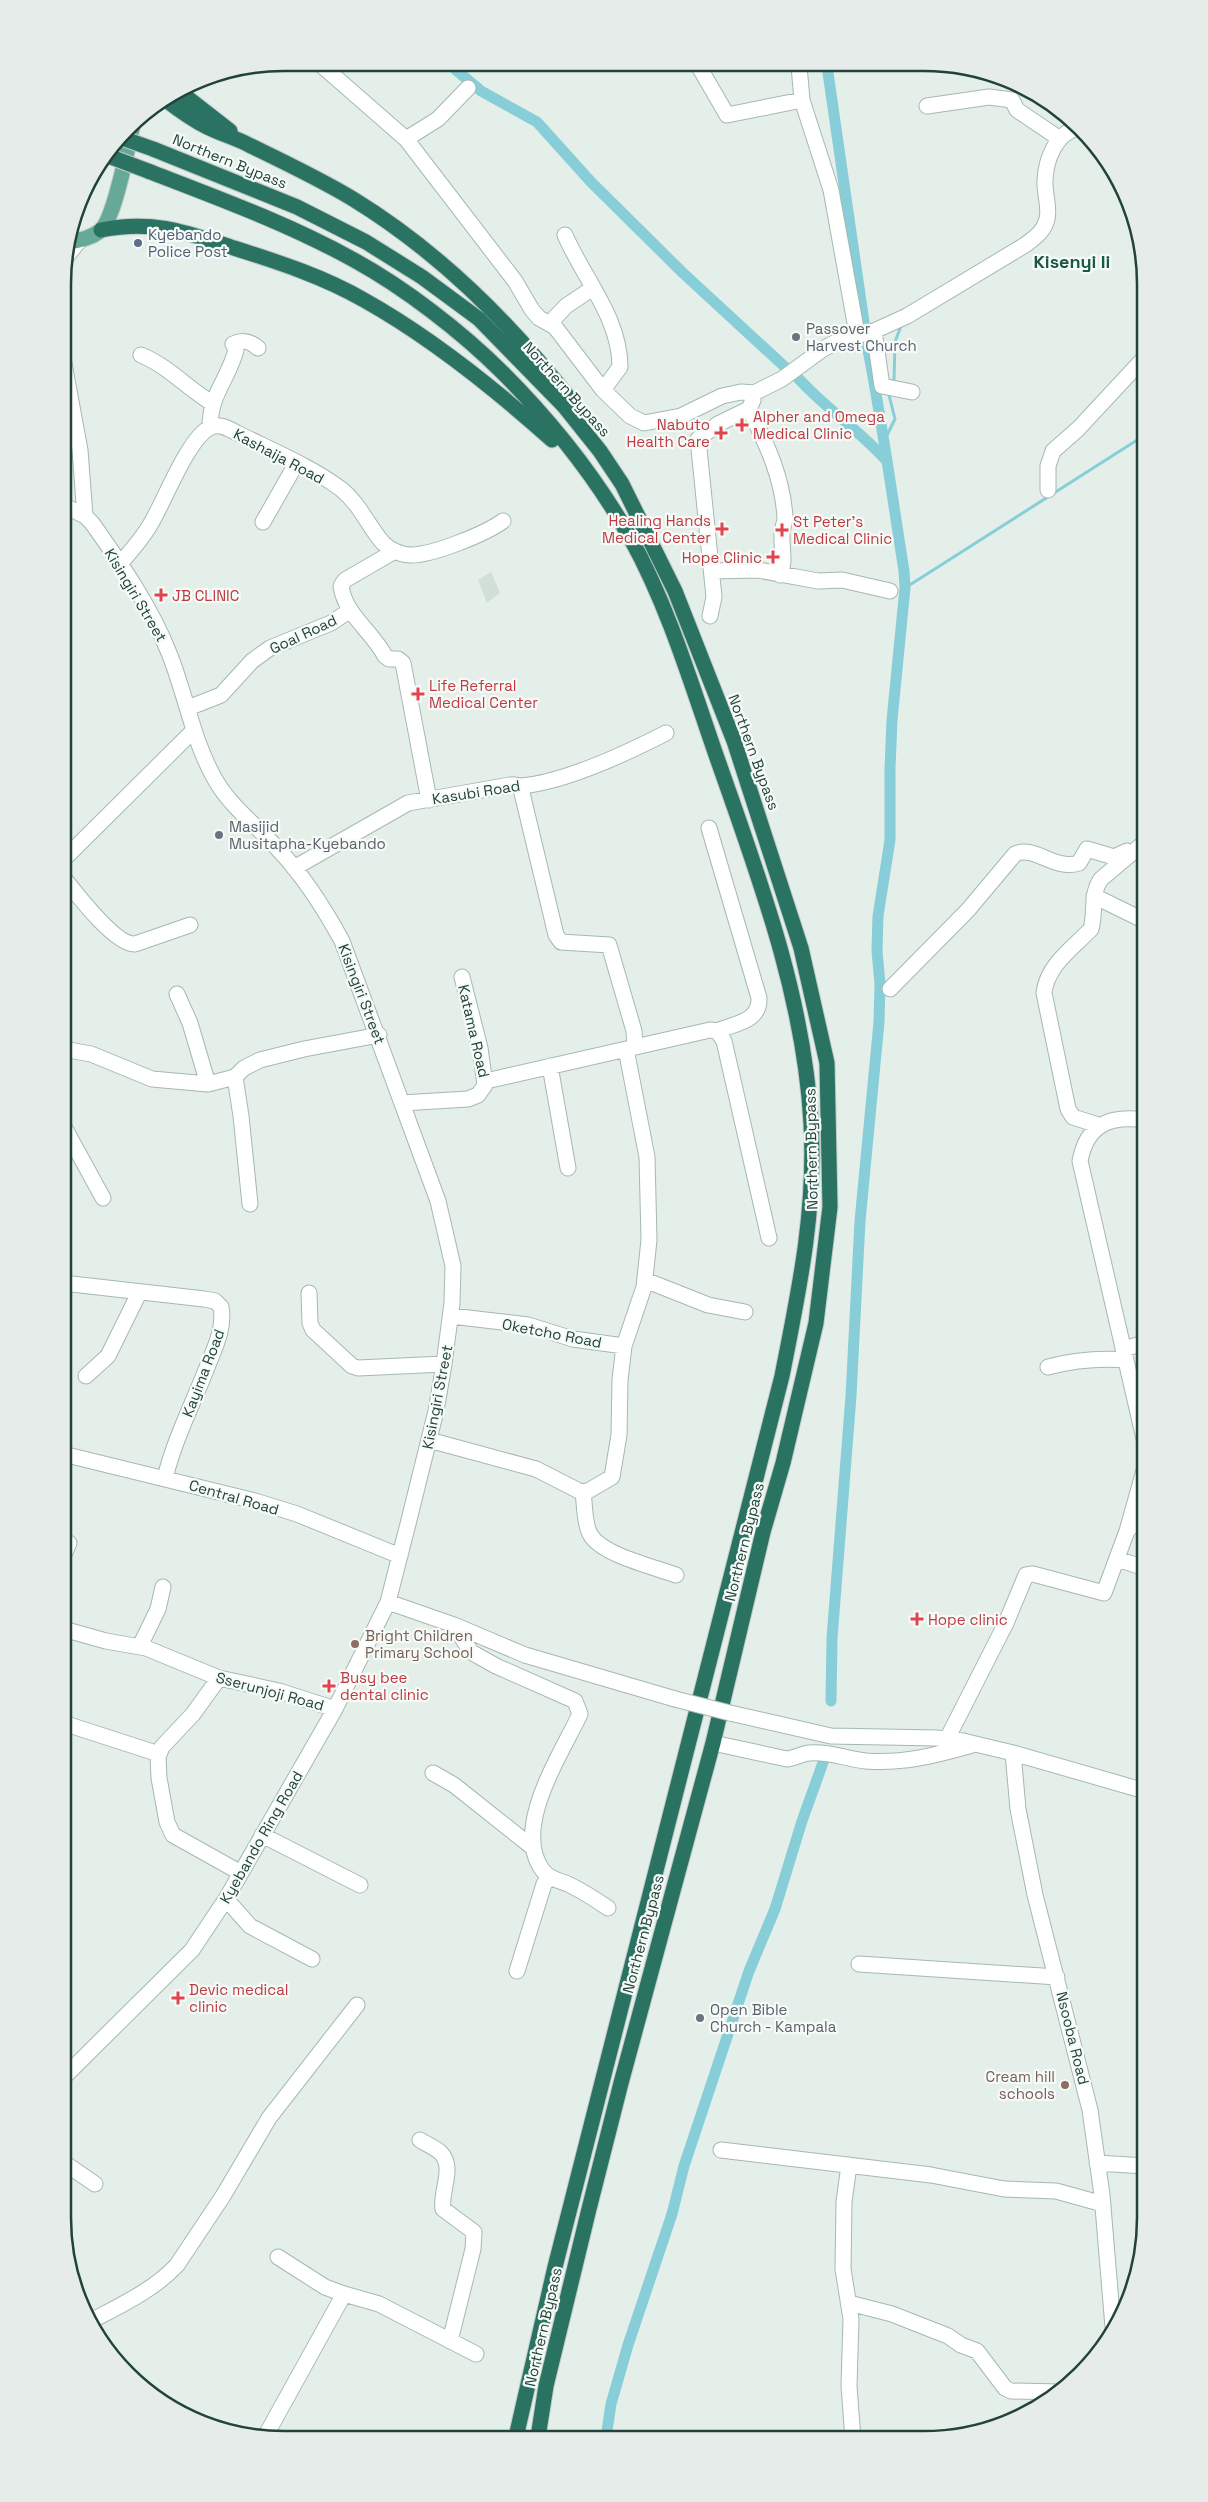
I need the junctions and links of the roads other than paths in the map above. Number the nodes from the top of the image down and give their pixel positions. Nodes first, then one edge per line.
1 (328, 71) edge
2 (701, 71) edge
3 (799, 71) edge
4 (468, 88) dead end
5 (185, 96) edge
6 (802, 100) junction
7 (172, 104) edge
8 (927, 106) dead end
9 (1071, 131) edge
10 (129, 139) edge
11 (406, 139) junction
12 (1060, 139) junction
13 (128, 140) edge
14 (247, 144) junction
15 (113, 158) edge
16 (101, 230) junction
17 (565, 235) dead end
18 (75, 241) edge
19 (593, 288) junction
20 (547, 319) junction
21 (874, 331) junction
22 (858, 334) junction
23 (258, 348) dead end
24 (141, 355) dead end
25 (1137, 366) edge
26 (602, 390) junction
27 (912, 392) dead end
28 (754, 393) junction
29 (71, 401) edge
30 (212, 403) junction
31 (749, 409) junction
32 (210, 427) junction
33 (600, 451) junction
34 (296, 464) junction
35 (582, 466) junction
36 (1048, 490) dead end
37 (71, 509) edge
38 (85, 516) junction
39 (503, 521) dead end
40 (263, 522) dead end
41 (395, 551) junction
42 (119, 564) junction
43 (712, 571) junction
44 (780, 575) junction
45 (890, 591) dead end
46 (349, 611) junction
47 (710, 616) dead end
48 (188, 708) junction
49 (194, 730) junction
50 (666, 733) dead end
51 (518, 786) junction
52 (429, 800) junction
53 (709, 828) dead end
54 (1137, 846) edge
55 (1137, 848) edge
56 (71, 852) edge
57 (294, 868) junction
58 (71, 886) edge
59 (1094, 896) junction
60 (1137, 917) edge
61 (190, 925) dead end
62 (462, 977) dead end
63 (890, 989) dead end
64 (177, 994) dead end
65 (717, 1031) junction
66 (378, 1035) junction
67 (631, 1048) junction
68 (71, 1050) edge
69 (550, 1066) junction
70 (235, 1077) junction
71 (486, 1081) junction
72 (208, 1084) junction
73 (402, 1103) junction
74 (1137, 1119) edge
75 (1098, 1125) junction
76 (71, 1140) edge
77 (568, 1168) dead end
78 (103, 1198) dead end
79 (250, 1204) dead end
80 (769, 1238) dead end
81 (646, 1280) junction
82 (71, 1284) edge
83 (139, 1293) junction
84 (309, 1293) dead end
85 (745, 1312) dead end
86 (451, 1316) junction
87 (624, 1346) junction
88 (1137, 1347) edge
89 (1124, 1354) junction
90 (444, 1364) junction
91 (1048, 1367) dead end
92 (86, 1376) dead end
93 (1137, 1409) edge
94 (429, 1440) junction
95 (71, 1456) edge
96 (165, 1478) junction
97 (583, 1492) junction
98 (1137, 1497) edge
99 (1137, 1521) edge
100 (1128, 1531) junction
101 (400, 1556) junction
102 (1117, 1559) junction
103 (1137, 1565) edge
104 (676, 1575) dead end
105 (163, 1587) dead end
106 (388, 1602) junction
107 (454, 1625) junction
108 (71, 1631) edge
109 (140, 1646) junction
110 (219, 1678) junction
111 (335, 1709) junction
112 (71, 1726) edge
113 (947, 1739) junction
114 (713, 1743) junction
115 (975, 1744) junction
116 (1013, 1753) junction
117 (159, 1754) junction
118 (433, 1773) dead end
119 (1137, 1789) edge
120 (262, 1835) junction
121 (532, 1846) junction
122 (241, 1873) junction
123 (550, 1877) junction
124 (360, 1884) dead end
125 (226, 1899) junction
126 (608, 1908) dead end
127 (312, 1959) dead end
128 (859, 1964) dead end
129 (517, 1971) dead end
130 (1057, 1977) junction
131 (357, 2004) dead end
132 (71, 2069) edge
133 (420, 2140) dead end
134 (721, 2150) dead end
135 (1098, 2162) junction
136 (849, 2165) junction
137 (1137, 2165) edge
138 (71, 2168) edge
139 (94, 2184) dead end
140 (1103, 2204) junction
141 (278, 2257) dead end
142 (344, 2294) junction
143 (849, 2303) junction
144 (1114, 2314) edge
145 (97, 2318) edge
146 (450, 2341) junction
147 (476, 2354) dead end
148 (1046, 2392) edge
149 (269, 2430) edge
150 (517, 2431) edge
151 (539, 2431) edge
152 (852, 2431) edge

1 - 11 street
2 - 6 street
3 - 6 street
4 - 11 street
5 - 14 highway
6 - 22 street
7 - 14 highway
8 - 12 street
9 - 12 street
10 - 16 main road
11 - 20 street
12 - 21 street
13 - 33 highway, Northern Bypass, bridge
14 - 33 highway
15 - 35 highway, Northern Bypass, bridge
16 - 18 main road
16 - 35 highway
17 - 19 street
19 - 20 street
19 - 26 street
20 - 26 street
21 - 22 street
21 - 27 street
22 - 28 street
23 - 30 street
24 - 30 street
25 - 36 street
26 - 28 street
28 - 31 street
29 - 38 street
30 - 32 street
31 - 43 street
31 - 44 street
32 - 34 street, Kashaija Road
32 - 42 street
33 - 114 highway, Northern Bypass
34 - 40 street
34 - 41 street, Kashaija Road
35 - 150 highway, Northern Bypass
37 - 38 street, Kisingiri Street
38 - 42 street, Kisingiri Street
39 - 41 street
41 - 46 street, Goal Road
42 - 48 street, Kisingiri Street
43 - 44 street
43 - 47 street
44 - 45 street
46 - 48 street, Goal Road
46 - 52 street
48 - 49 street, Kisingiri Street
49 - 56 street
49 - 57 street, Kisingiri Street
50 - 51 street, Kasubi Road
51 - 52 street, Kasubi Road
51 - 67 street
52 - 57 street, Kasubi Road
53 - 65 street
54 - 63 street
55 - 59 street
57 - 66 street, Kisingiri Street
58 - 61 street
59 - 60 street
59 - 75 street
62 - 71 street, Katama Road
64 - 72 street
65 - 67 street
65 - 80 street
66 - 70 street
66 - 73 street, Kisingiri Street
67 - 69 street
67 - 81 street
68 - 72 street
69 - 71 street
69 - 77 street
70 - 72 street
70 - 79 street
71 - 73 street, Katama Road
73 - 86 street, Kisingiri Street
74 - 75 street
75 - 89 street
76 - 78 street
81 - 85 street
81 - 87 street
82 - 83 street, Kayima Road
83 - 92 street
83 - 96 street, Kayima Road
84 - 90 street
86 - 87 street, Oketcho Road
86 - 90 street, Kisingiri Street
87 - 97 street
88 - 89 street
89 - 91 street
89 - 93 street
90 - 94 street, Kisingiri Street
94 - 97 street
94 - 101 street, Kisingiri Street
95 - 96 street, Central Road
96 - 101 street, Central Road
97 - 104 street
98 - 100 street
99 - 100 street
100 - 102 street
101 - 106 street, Kyebando Ring Road
102 - 103 street
102 - 113 street
105 - 109 street
106 - 107 street
106 - 111 street, Kyebando Ring Road
107 - 113 street, bridge
107 - 121 street
108 - 109 street, Sserunjoji Road
109 - 110 street, Sserunjoji Road
110 - 111 street, Sserunjoji Road
110 - 117 street
111 - 120 street, Kyebando Ring Road
112 - 117 street
113 - 115 street
114 - 115 street
114 - 151 highway, Northern Bypass
115 - 116 street
116 - 119 street
116 - 130 street, Nsooba Road
117 - 122 street
118 - 121 street
120 - 122 street, Kyebando Ring Road
120 - 124 street
121 - 123 street
122 - 125 street, Kyebando Ring Road
123 - 126 street
123 - 129 street
125 - 127 street
125 - 132 street, Kyebando Ring Road
128 - 130 street
130 - 135 street, Nsooba Road
131 - 145 street
133 - 146 street
134 - 136 street
135 - 137 street
135 - 140 street, Nsooba Road
136 - 140 street
136 - 143 street
138 - 139 street
140 - 144 street, Nsooba Road
141 - 142 street
142 - 146 street
142 - 149 street
143 - 148 street
143 - 152 street
146 - 147 street

